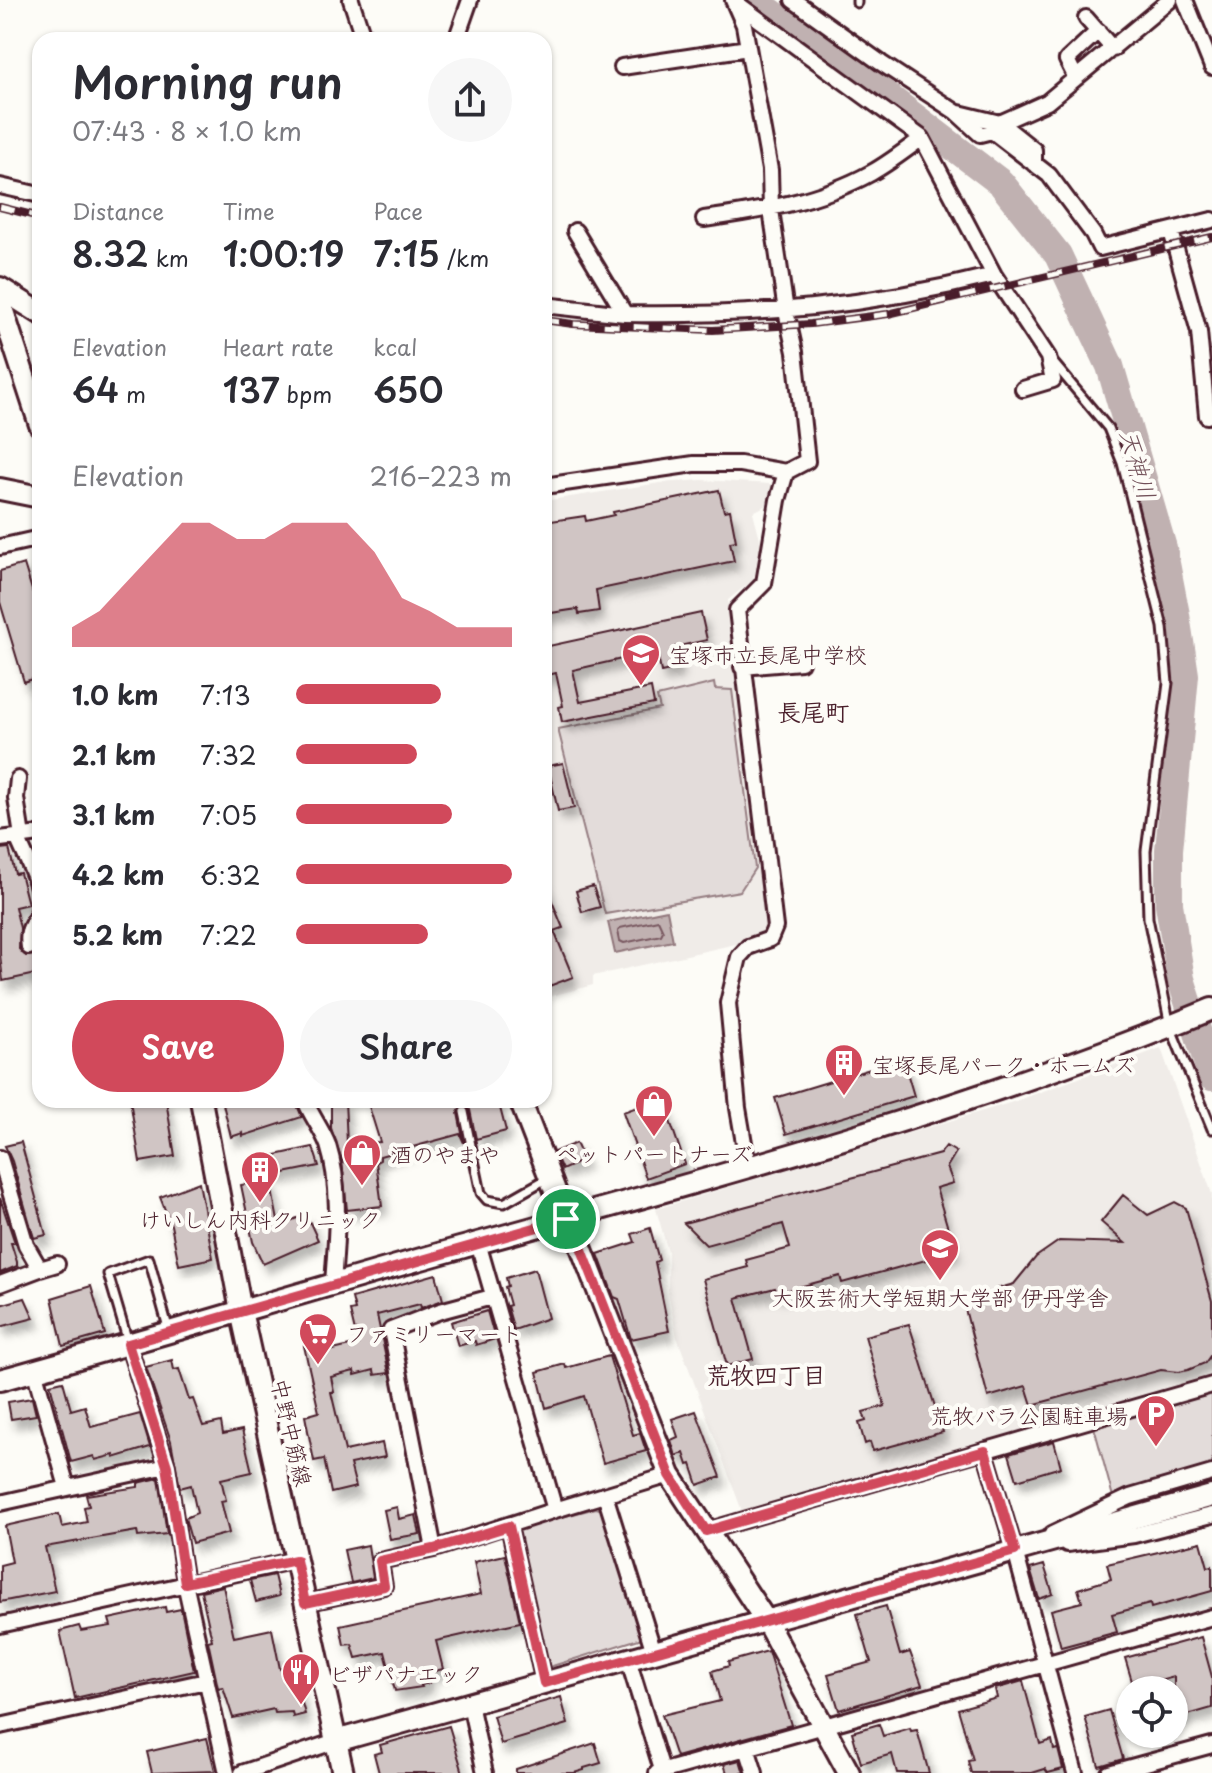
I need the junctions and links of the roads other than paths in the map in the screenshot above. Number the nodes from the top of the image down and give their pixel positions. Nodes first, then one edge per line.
1 (351, 0) edge
2 (470, 0) edge
3 (478, 0) edge
4 (733, 0) edge
5 (793, 0) edge
6 (1170, 0) edge
7 (1185, 0) edge
8 (1086, 18) dead end
9 (1098, 31) junction
10 (361, 32) edge
11 (459, 32) edge
12 (748, 48) junction
13 (1113, 49) junction
14 (622, 67) dead end
15 (1212, 67) edge
16 (1076, 78) junction
17 (956, 112) junction
18 (1000, 123) junction
19 (922, 138) junction
20 (1034, 164) junction
21 (0, 186) edge
22 (32, 193) edge
23 (771, 210) junction
24 (704, 219) dead end
25 (1212, 220) edge
26 (575, 231) dead end
27 (1171, 231) junction
28 (994, 275) junction
29 (0, 288) edge
30 (0, 302) edge
31 (552, 306) edge
32 (32, 308) edge
33 (786, 311) junction
34 (625, 314) junction
35 (1048, 357) junction
36 (1023, 389) dead end
37 (32, 400) edge
38 (1212, 414) edge
39 (786, 472) junction
40 (552, 485) edge
41 (0, 489) edge
42 (32, 495) edge
43 (32, 540) edge
44 (0, 547) edge
45 (801, 662) dead end
46 (742, 667) junction
47 (18, 779) dead end
48 (32, 835) edge
49 (19, 837) junction
50 (0, 839) edge
51 (32, 873) edge
52 (32, 921) edge
53 (29, 947) dead end
54 (1211, 1009) edge
55 (1168, 1027) junction
56 (203, 1108) edge
57 (309, 1108) edge
58 (523, 1108) edge
59 (464, 1112) dead end
60 (1212, 1129) edge
61 (1, 1164) edge
62 (748, 1166) junction
63 (549, 1177) junction
64 (566, 1219) junction
65 (465, 1243) junction
66 (57, 1264) dead end
67 (40, 1269) junction
68 (0, 1284) edge
69 (333, 1284) junction
70 (492, 1297) junction
71 (241, 1311) junction
72 (169, 1332) junction
73 (128, 1344) junction
74 (34, 1369) junction
75 (0, 1380) edge
76 (1212, 1385) edge
77 (985, 1451) junction
78 (167, 1466) junction
79 (1212, 1473) edge
80 (670, 1475) junction
81 (67, 1487) junction
82 (605, 1495) junction
83 (1212, 1496) edge
84 (0, 1503) edge
85 (555, 1510) junction
86 (1212, 1515) edge
87 (509, 1526) junction
88 (706, 1531) junction
89 (434, 1549) junction
90 (1015, 1551) junction
91 (296, 1560) junction
92 (185, 1583) junction
93 (305, 1603) junction
94 (1212, 1617) edge
95 (766, 1621) junction
96 (0, 1625) edge
97 (654, 1652) junction
98 (628, 1659) junction
99 (1045, 1664) junction
100 (206, 1681) junction
101 (544, 1683) junction
102 (470, 1704) junction
103 (0, 1726) edge
104 (823, 1726) junction
105 (336, 1741) junction
106 (1212, 1745) edge
107 (747, 1748) junction
108 (661, 1772) edge
109 (227, 1773) edge
110 (242, 1773) edge
111 (343, 1773) edge
112 (485, 1773) edge
113 (755, 1773) edge
114 (849, 1773) edge
115 (1075, 1773) edge
116 (1109, 1773) edge

1 - 10 street
2 - 3 street
2 - 11 street
4 - 12 street
4 - 19 street
5 - 17 street
6 - 13 street
7 - 15 street
8 - 9 street
9 - 13 street
9 - 16 street
12 - 14 street
12 - 23 street
13 - 16 street
16 - 18 street
17 - 18 street
17 - 20 street
18 - 20 street
19 - 23 street
19 - 28 street
20 - 27 street
21 - 22 street
23 - 24 street
23 - 33 street
25 - 27 street
26 - 34 street
27 - 38 street
28 - 33 street
28 - 35 street
29 - 32 street
30 - 37 street
31 - 34 street
33 - 34 street
33 - 39 street
35 - 36 street
35 - 55 lane
39 - 40 street
39 - 46 street
41 - 42 street
43 - 44 street
45 - 46 street
46 - 62 street
47 - 49 street
48 - 49 street
49 - 50 street
49 - 51 street
52 - 53 street
54 - 55 street
55 - 60 lane
55 - 62 street
56 - 71 street, 中野中筋線
57 - 69 street
58 - 63 street
59 - 63 lane
61 - 67 street
62 - 64 street
63 - 64 street
64 - 65 street
64 - 80 street
65 - 69 street
65 - 70 street
66 - 67 street
67 - 68 street
69 - 71 street
70 - 85 street
70 - 89 street
71 - 72 street
71 - 91 street, 中野中筋線
72 - 73 street
72 - 73 lane
73 - 74 street
73 - 78 street
74 - 75 street
74 - 81 street
76 - 77 street
77 - 88 street
77 - 90 street
78 - 81 street
78 - 92 street
79 - 90 street
80 - 82 street
80 - 88 street
81 - 84 street
82 - 85 street
82 - 97 street
83 - 90 street
85 - 87 street
86 - 90 street
87 - 89 street
87 - 101 street
88 - 95 street
89 - 93 street
90 - 95 street
90 - 99 street
91 - 92 street
91 - 93 street, 中野中筋線
92 - 96 street
92 - 100 street
93 - 105 street, 中野中筋線
94 - 99 street
95 - 97 street
95 - 104 street
97 - 98 street
98 - 101 street
98 - 108 street
99 - 104 street
99 - 115 street
100 - 103 street
100 - 109 street
101 - 102 street
102 - 105 street
102 - 112 street
104 - 107 street
104 - 114 street
105 - 110 street
105 - 111 street, 中野中筋線
106 - 116 street
107 - 108 street
107 - 113 street

